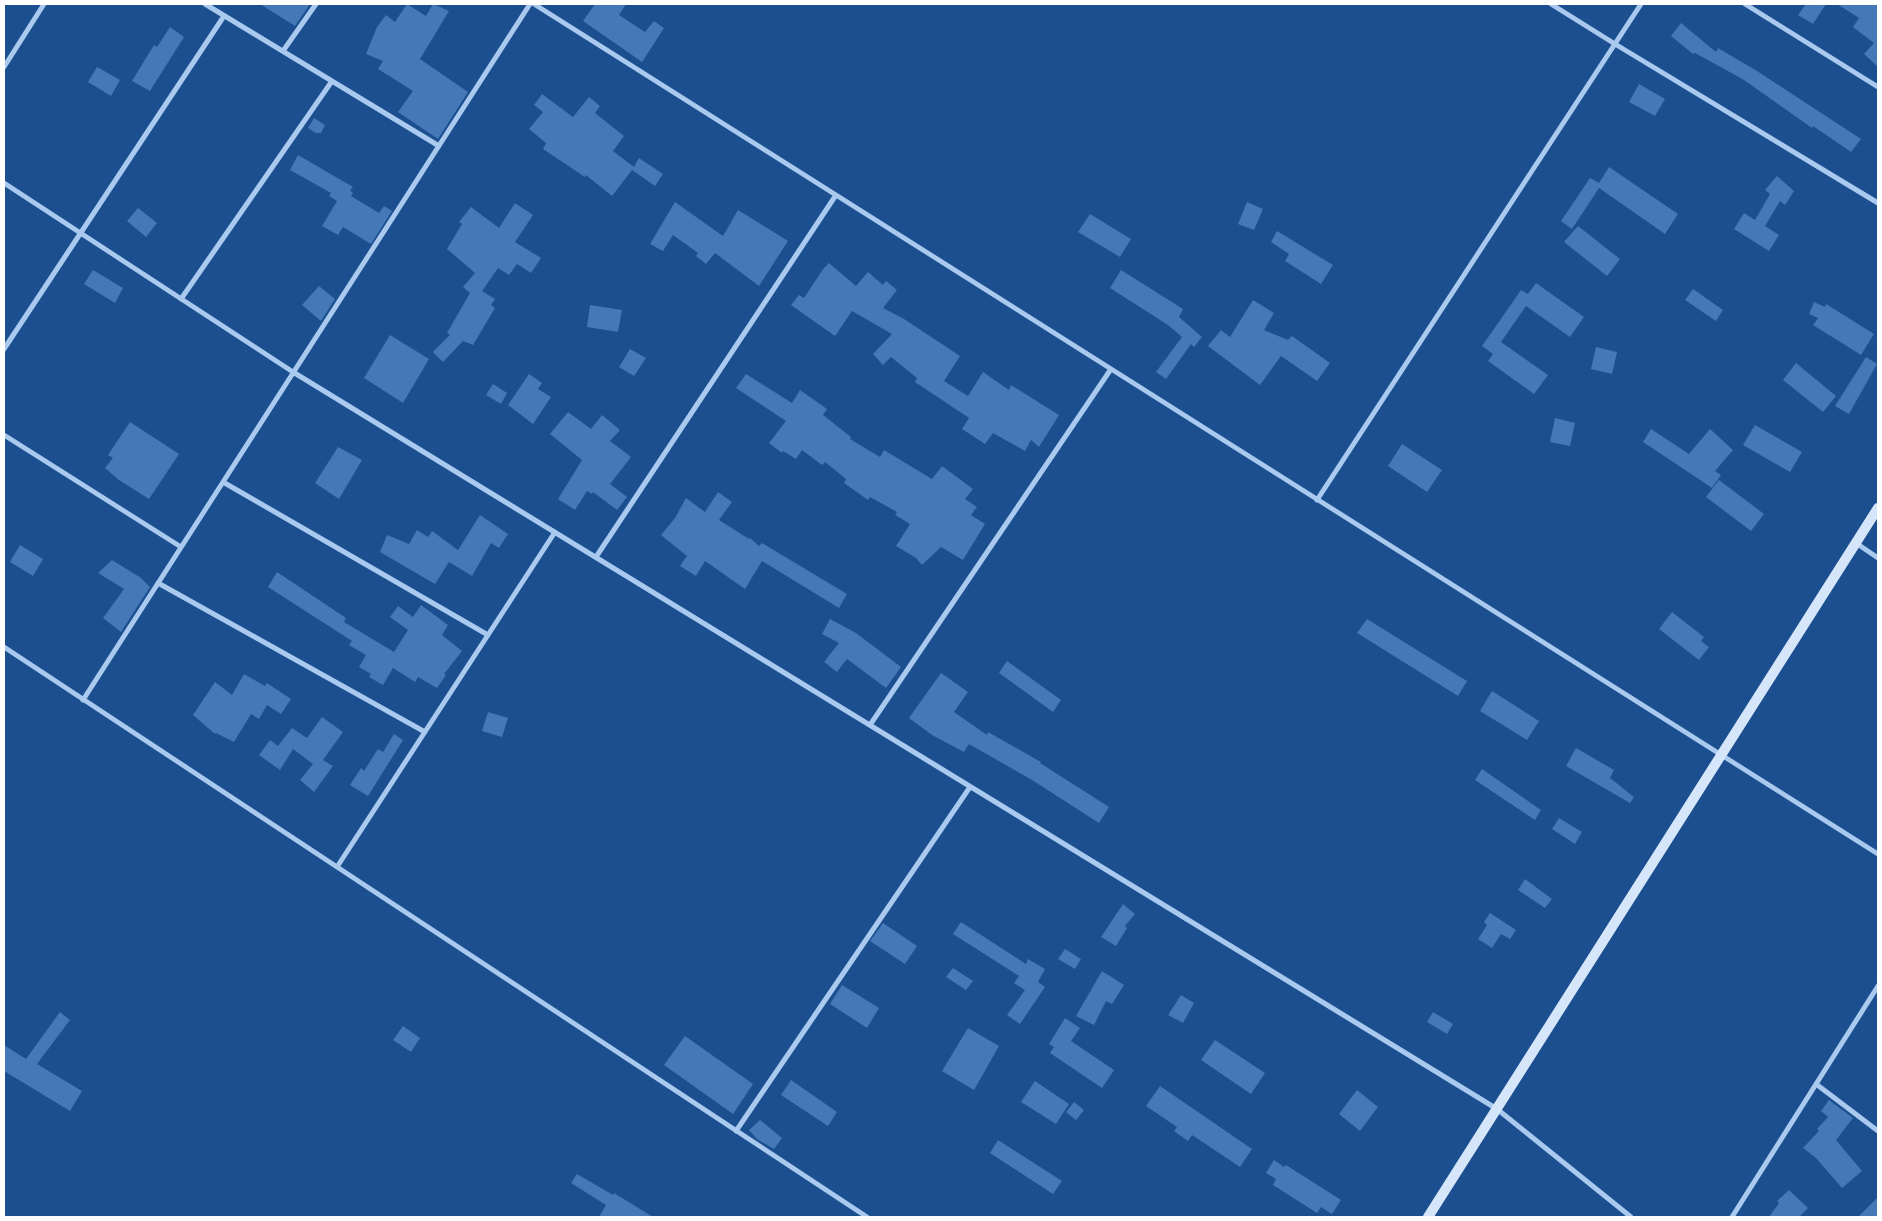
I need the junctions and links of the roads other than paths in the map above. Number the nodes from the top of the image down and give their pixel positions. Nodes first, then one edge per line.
1 (44, 4) edge
2 (205, 4) edge
3 (316, 4) edge
4 (530, 4) edge
5 (534, 4) edge
6 (1551, 4) edge
7 (1641, 4) edge
8 (1745, 4) edge
9 (224, 16) junction
10 (1615, 44) junction
11 (283, 51) junction
12 (4, 66) edge
13 (332, 81) junction
14 (1878, 87) edge
15 (439, 146) junction
16 (4, 183) edge
17 (836, 195) junction
18 (1878, 203) edge
19 (81, 233) junction
20 (181, 298) junction
21 (4, 349) edge
22 (1111, 369) junction
23 (293, 372) junction
24 (4, 435) edge
25 (223, 482) junction
26 (1318, 500) junction
27 (1878, 508) edge
28 (555, 532) junction
29 (1856, 543) junction
30 (181, 547) junction
31 (596, 557) junction
32 (1878, 558) edge
33 (158, 583) junction
34 (488, 635) junction
35 (4, 647) edge
36 (83, 700) junction
37 (870, 725) junction
38 (425, 732) junction
39 (1721, 756) junction
40 (970, 787) junction
41 (1878, 854) edge
42 (337, 867) junction
43 (1878, 986) edge
44 (1816, 1084) junction
45 (1497, 1109) junction
46 (736, 1131) junction
47 (1878, 1131) edge
48 (867, 1217) edge
49 (1428, 1217) edge
50 (1631, 1217) edge
51 (1732, 1217) edge

1 - 12 street
2 - 9 street
3 - 11 street
4 - 15 street
5 - 17 street
6 - 10 street
7 - 10 street
8 - 14 street
9 - 11 street
9 - 19 street
10 - 18 street
10 - 26 street
11 - 13 street
13 - 15 street
13 - 20 street
15 - 23 street
16 - 19 street
17 - 22 street
17 - 31 street
19 - 20 street
19 - 21 street
20 - 23 street
22 - 26 street
22 - 37 street
23 - 25 street
23 - 28 street
24 - 30 street
25 - 30 street
25 - 34 street
26 - 39 street
27 - 29 street
28 - 31 street
28 - 34 street
29 - 32 street
29 - 39 street
30 - 33 street
31 - 37 street
33 - 36 street
33 - 38 street
34 - 38 street
35 - 36 street
36 - 42 street
37 - 40 street
38 - 42 street
39 - 41 street
39 - 45 street
40 - 45 street
40 - 46 street
42 - 46 street
43 - 44 street
44 - 47 street
44 - 51 street
45 - 49 street
45 - 50 street
46 - 48 street

